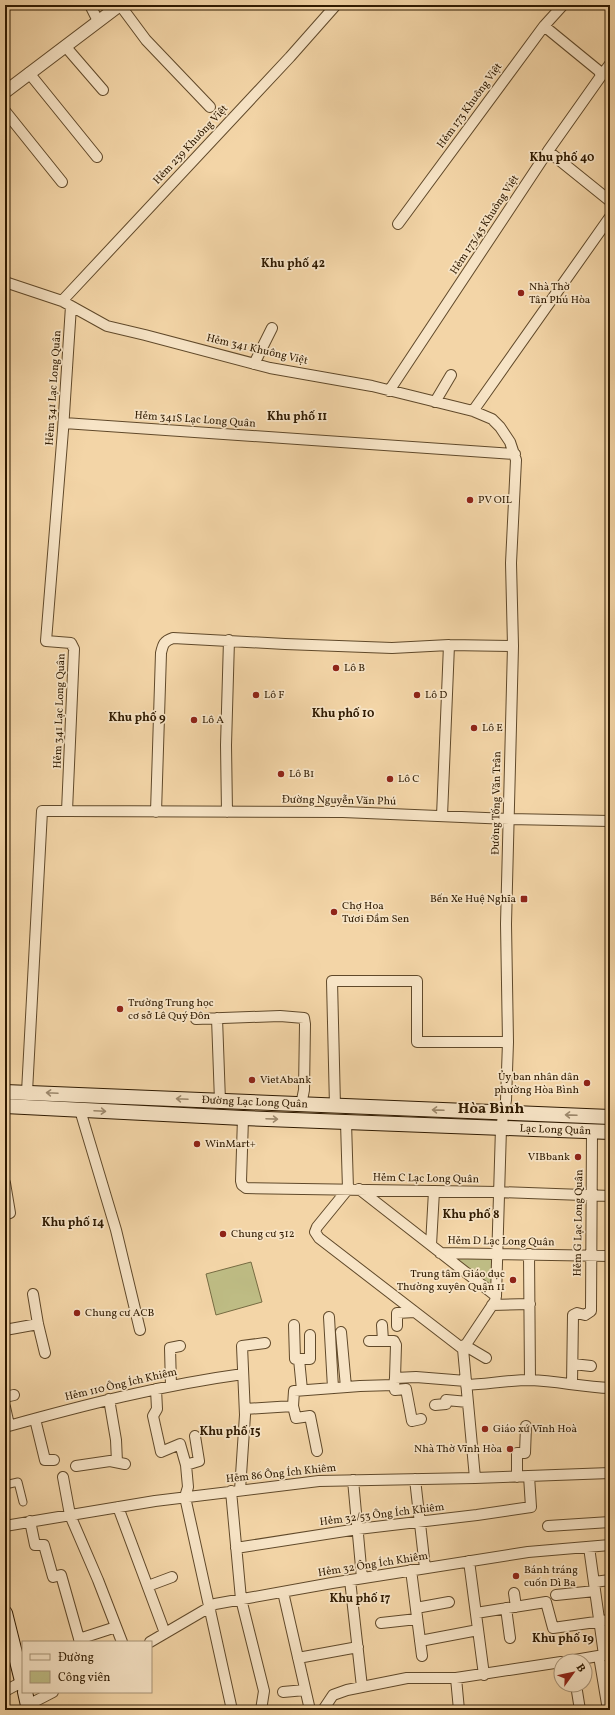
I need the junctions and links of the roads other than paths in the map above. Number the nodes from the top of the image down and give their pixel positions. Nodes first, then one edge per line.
1 (90, 5) edge
2 (120, 5) edge
3 (336, 5) edge
4 (563, 5) edge
5 (98, 21) junction
6 (544, 26) junction
7 (65, 46) junction
8 (610, 64) edge
9 (29, 73) junction
10 (601, 76) junction
11 (103, 90) dead end
12 (5, 92) edge
13 (210, 107) dead end
14 (5, 111) edge
15 (548, 151) junction
16 (97, 157) dead end
17 (62, 182) dead end
18 (610, 201) edge
19 (610, 217) edge
20 (398, 224) dead end
21 (5, 282) edge
22 (62, 301) junction
23 (71, 306) junction
24 (272, 328) dead end
25 (254, 364) junction
26 (451, 375) dead end
27 (389, 391) junction
28 (435, 402) junction
29 (473, 411) junction
30 (64, 423) junction
31 (515, 454) junction
32 (229, 640) junction
33 (449, 645) junction
34 (513, 646) junction
35 (68, 811) junction
36 (156, 812) junction
37 (227, 812) junction
38 (442, 816) junction
39 (509, 819) junction
40 (610, 821) edge
41 (217, 1018) junction
42 (196, 1019) dead end
43 (508, 1042) junction
44 (5, 1092) edge
45 (27, 1092) junction
46 (220, 1101) junction
47 (301, 1105) junction
48 (5, 1106) edge
49 (335, 1106) junction
50 (80, 1110) junction
51 (505, 1113) junction
52 (610, 1117) edge
53 (243, 1118) junction
54 (346, 1122) junction
55 (501, 1128) junction
56 (592, 1131) junction
57 (610, 1132) edge
58 (5, 1182) edge
59 (348, 1189) junction
60 (359, 1189) junction
61 (434, 1191) junction
62 (498, 1192) junction
63 (591, 1196) junction
64 (610, 1196) edge
65 (5, 1214) edge
66 (430, 1245) junction
67 (440, 1253) junction
68 (498, 1253) junction
69 (529, 1254) junction
70 (591, 1256) junction
71 (610, 1256) edge
72 (33, 1294) dead end
73 (494, 1301) junction
74 (530, 1304) junction
75 (415, 1312) junction
76 (329, 1317) dead end
77 (38, 1324) junction
78 (294, 1325) dead end
79 (382, 1325) dead end
80 (397, 1326) dead end
81 (5, 1330) edge
82 (140, 1330) dead end
83 (341, 1332) dead end
84 (310, 1335) dead end
85 (369, 1341) dead end
86 (383, 1341) junction
87 (264, 1343) dead end
88 (180, 1346) dead end
89 (464, 1347) junction
90 (45, 1353) dead end
91 (486, 1358) dead end
92 (299, 1359) junction
93 (572, 1364) junction
94 (591, 1366) dead end
95 (244, 1374) junction
96 (530, 1380) junction
97 (395, 1382) junction
98 (466, 1383) junction
99 (572, 1384) junction
100 (172, 1386) junction
101 (346, 1387) junction
102 (333, 1388) junction
103 (610, 1388) edge
104 (156, 1389) junction
105 (302, 1390) junction
106 (110, 1399) junction
107 (468, 1402) junction
108 (435, 1405) dead end
109 (293, 1406) junction
110 (5, 1407) edge
111 (245, 1409) junction
112 (35, 1418) junction
113 (421, 1419) dead end
114 (7, 1426) edge
115 (526, 1426) dead end
116 (195, 1436) dead end
117 (317, 1451) dead end
118 (54, 1460) dead end
119 (186, 1465) junction
120 (76, 1466) dead end
121 (610, 1473) edge
122 (529, 1476) junction
123 (63, 1477) dead end
124 (517, 1477) junction
125 (475, 1478) junction
126 (415, 1479) junction
127 (353, 1480) junction
128 (5, 1485) edge
129 (236, 1491) junction
130 (185, 1497) junction
131 (22, 1502) dead end
132 (118, 1507) junction
133 (70, 1515) junction
134 (30, 1521) junction
135 (420, 1522) junction
136 (610, 1522) edge
137 (5, 1526) edge
138 (548, 1526) dead end
139 (358, 1529) junction
140 (610, 1545) edge
141 (589, 1547) junction
142 (236, 1548) junction
143 (469, 1561) junction
144 (425, 1568) junction
145 (411, 1570) junction
146 (172, 1577) dead end
147 (362, 1578) junction
148 (350, 1580) junction
149 (610, 1580) edge
150 (148, 1586) junction
151 (594, 1586) junction
152 (282, 1592) junction
153 (514, 1593) dead end
154 (556, 1596) dead end
155 (241, 1599) junction
156 (449, 1602) dead end
157 (208, 1608) junction
158 (416, 1608) junction
159 (511, 1608) junction
160 (5, 1613) edge
161 (476, 1613) junction
162 (417, 1618) junction
163 (610, 1620) edge
164 (599, 1622) junction
165 (381, 1624) dead end
166 (116, 1626) junction
167 (478, 1630) junction
168 (165, 1633) junction
169 (510, 1638) dead end
170 (80, 1640) edge
171 (8, 1641) edge
172 (122, 1641) edge
173 (152, 1641) edge
174 (420, 1641) junction
175 (358, 1647) junction
176 (604, 1655) edge
177 (422, 1656) dead end
178 (593, 1657) edge
179 (298, 1658) junction
180 (553, 1663) edge
181 (484, 1674) junction
182 (456, 1678) junction
183 (22, 1685) edge
184 (362, 1687) junction
185 (306, 1690) junction
186 (5, 1691) edge
187 (283, 1692) dead end
188 (44, 1693) edge
189 (577, 1693) edge
190 (25, 1695) edge
191 (232, 1710) edge
192 (261, 1710) edge
193 (310, 1710) edge
194 (323, 1710) edge
195 (458, 1710) edge
196 (580, 1710) edge
197 (608, 1710) edge

1 - 5 street
2 - 5 street
2 - 13 street
3 - 22 street, Hẻm 239 Khuông Việt
4 - 6 street, Hẻm 173 Khuông Việt
5 - 7 street
6 - 10 street
6 - 20 street, Hẻm 173 Khuông Việt
7 - 9 street
7 - 11 street
8 - 10 street, Hẻm 173/45 Khuông Việt
9 - 12 street
9 - 16 street
10 - 15 street, Hẻm 173/45 Khuông Việt
14 - 17 street
15 - 18 street
15 - 27 street, Hẻm 173/45 Khuông Việt
19 - 29 street
21 - 22 street, Hẻm 341 Khuông Việt
22 - 23 street, Hẻm 341 Khuông Việt
23 - 25 street, Hẻm 341 Khuông Việt
23 - 30 street, Hẻm 341 Lạc Long Quân
24 - 25 street
25 - 27 street, Hẻm 341 Khuông Việt
26 - 28 street
27 - 28 street, Hẻm 341 Khuông Việt
28 - 29 street, Hẻm 341 Khuông Việt
29 - 31 street, Hẻm 341 Khuông Việt
30 - 31 street, Hẻm 341S Lạc Long Quân
30 - 35 street, Hẻm 341 Lạc Long Quân
31 - 34 street, Đường Tống Văn Trân
32 - 33 street
32 - 36 street
32 - 37 street
33 - 34 street
33 - 38 street
34 - 39 street, Đường Tống Văn Trân
35 - 36 street, Đường Nguyễn Văn Phú
35 - 45 street
36 - 37 street, Đường Nguyễn Văn Phú
37 - 38 street, Đường Nguyễn Văn Phú
38 - 39 street, Đường Nguyễn Văn Phú
39 - 40 street, Đường Nguyễn Văn Phú
39 - 43 street, Đường Tống Văn Trân
41 - 42 street
41 - 46 street
41 - 47 street
43 - 49 street
43 - 51 street, Đường Tống Văn Trân
44 - 45 main road, Đường Lạc Long Quân
46 -> 45 main road, Đường Lạc Long Quân
46 - 47 main road, Đường Lạc Long Quân
47 - 49 main road, Đường Lạc Long Quân
48 - 50 main road, Đường Lạc Long Quân
51 -> 49 main road, Đường Lạc Long Quân
50 -> 53 main road, Đường Lạc Long Quân
50 - 82 street
52 -> 51 main road, Lạc Long Quân
51 - 55 street, Đường Tống Văn Trân
53 -> 54 main road, Đường Lạc Long Quân
53 - 59 street, Hẻm C Lạc Long Quân
54 - 55 main road, Đường Lạc Long Quân
54 - 59 street
55 - 56 main road, Lạc Long Quân
55 - 62 street, Đường Tống Văn Trân
56 - 57 main road, Lạc Long Quân
56 - 63 street, Hẻm G Lạc Long Quân
58 - 65 street
59 - 60 street, Hẻm C Lạc Long Quân
59 - 75 street
60 - 61 street, Hẻm C Lạc Long Quân
60 - 66 street
61 - 62 street, Hẻm C Lạc Long Quân
61 - 66 street
62 - 63 street, Hẻm C Lạc Long Quân
62 - 68 street, Đường Tống Văn Trân
63 - 64 street, Hẻm C Lạc Long Quân
63 - 70 street, Hẻm G Lạc Long Quân
66 - 67 street
67 - 68 street, Hẻm D Lạc Long Quân
67 - 73 street
68 - 69 street, Hẻm D Lạc Long Quân
68 - 73 street, Đường Tống Văn Trân
69 - 70 street, Hẻm D Lạc Long Quân
69 - 74 street
70 - 71 street, Hẻm D Lạc Long Quân
70 - 93 street, Hẻm G Lạc Long Quân
72 - 77 street
73 - 74 street
73 - 89 street
74 - 96 street
75 - 80 street
75 - 89 street
76 - 102 street
77 - 81 street
77 - 90 street
78 - 92 street
79 - 86 street
83 - 101 street
84 - 92 street
85 - 86 street
86 - 97 street
87 - 95 street
88 - 100 street
89 - 91 street
89 - 98 street
92 - 105 street
93 - 94 street
93 - 99 street
95 - 100 street, Hẻm 110 Ông Ích Khiêm
95 - 111 street
96 - 98 street
96 - 99 street
97 - 98 street
97 - 101 street
97 - 113 street
98 - 107 street
99 - 103 street
100 - 104 street, Hẻm 110 Ông Ích Khiêm
101 - 102 street
102 - 105 street
104 - 106 street, Hẻm 110 Ông Ích Khiêm
104 - 119 street
105 - 109 street
106 - 112 street, Hẻm 110 Ông Ích Khiêm
106 - 120 street
107 - 108 street
107 - 125 street
109 - 111 street
109 - 117 street
110 - 114 street
111 - 129 street
112 - 114 street, Hẻm 110 Ông Ích Khiêm
112 - 118 street
115 - 124 street
116 - 119 street
119 - 130 street
121 - 122 street, Hẻm 86 Ông Ích Khiêm
122 - 124 street, Hẻm 86 Ông Ích Khiêm
122 - 135 street, Hẻm 32/53 Ông Ích Khiêm
123 - 133 street
124 - 125 street, Hẻm 86 Ông Ích Khiêm
125 - 126 street, Hẻm 86 Ông Ích Khiêm
126 - 127 street, Hẻm 86 Ông Ích Khiêm
126 - 135 street
127 - 129 street, Hẻm 86 Ông Ích Khiêm
127 - 139 street
128 - 131 street
129 - 130 street, Hẻm 86 Ông Ích Khiêm
129 - 142 street
130 - 132 street, Hẻm 86 Ông Ích Khiêm
130 - 157 street
132 - 133 street, Hẻm 86 Ông Ích Khiêm
132 - 150 street
133 - 134 street, Hẻm 86 Ông Ích Khiêm
133 - 166 street
134 - 137 street, Hẻm 86 Ông Ích Khiêm
134 - 170 street
135 - 139 street, Hẻm 32/53 Ông Ích Khiêm
135 - 144 street
136 - 138 street
139 - 142 street, Hẻm 32/53 Ông Ích Khiêm
139 - 147 street
140 - 141 street, Hẻm 32 Ông Ích Khiêm
141 - 143 street, Hẻm 32 Ông Ích Khiêm
141 - 151 street
142 - 155 street
143 - 144 street, Hẻm 32 Ông Ích Khiêm
143 - 161 street
144 - 145 street, Hẻm 32 Ông Ích Khiêm
145 - 147 street, Hẻm 32 Ông Ích Khiêm
145 - 158 street
146 - 150 street
147 - 148 street, Hẻm 32 Ông Ích Khiêm
148 - 152 street, Hẻm 32 Ông Ích Khiêm
148 - 175 street
149 - 151 street
150 - 168 street
151 - 154 street
151 - 164 street
152 - 155 street, Hẻm 32 Ông Ích Khiêm
152 - 179 street
153 - 159 street
155 - 157 street, Hẻm 32 Ông Ích Khiêm
155 - 192 street
156 - 158 street
157 - 168 street, Hẻm 32 Ông Ích Khiêm
157 - 191 street
158 - 162 street
159 - 161 street
159 - 164 street
159 - 169 street
160 - 171 main road
161 - 167 street
162 - 165 street
162 - 174 street
163 - 164 street
164 - 176 street
166 - 170 street
166 - 172 street
167 - 174 street
167 - 181 street
168 - 173 street, Hẻm 32 Ông Ích Khiêm
171 - 183 main road
174 - 177 street
175 - 179 street
175 - 184 street
176 - 178 street
176 - 197 street
179 - 185 street
180 - 181 street
181 - 182 street
182 - 184 street
182 - 195 street
184 - 194 street
185 - 187 street
185 - 193 street
186 - 190 street
188 - 190 street
189 - 196 street

